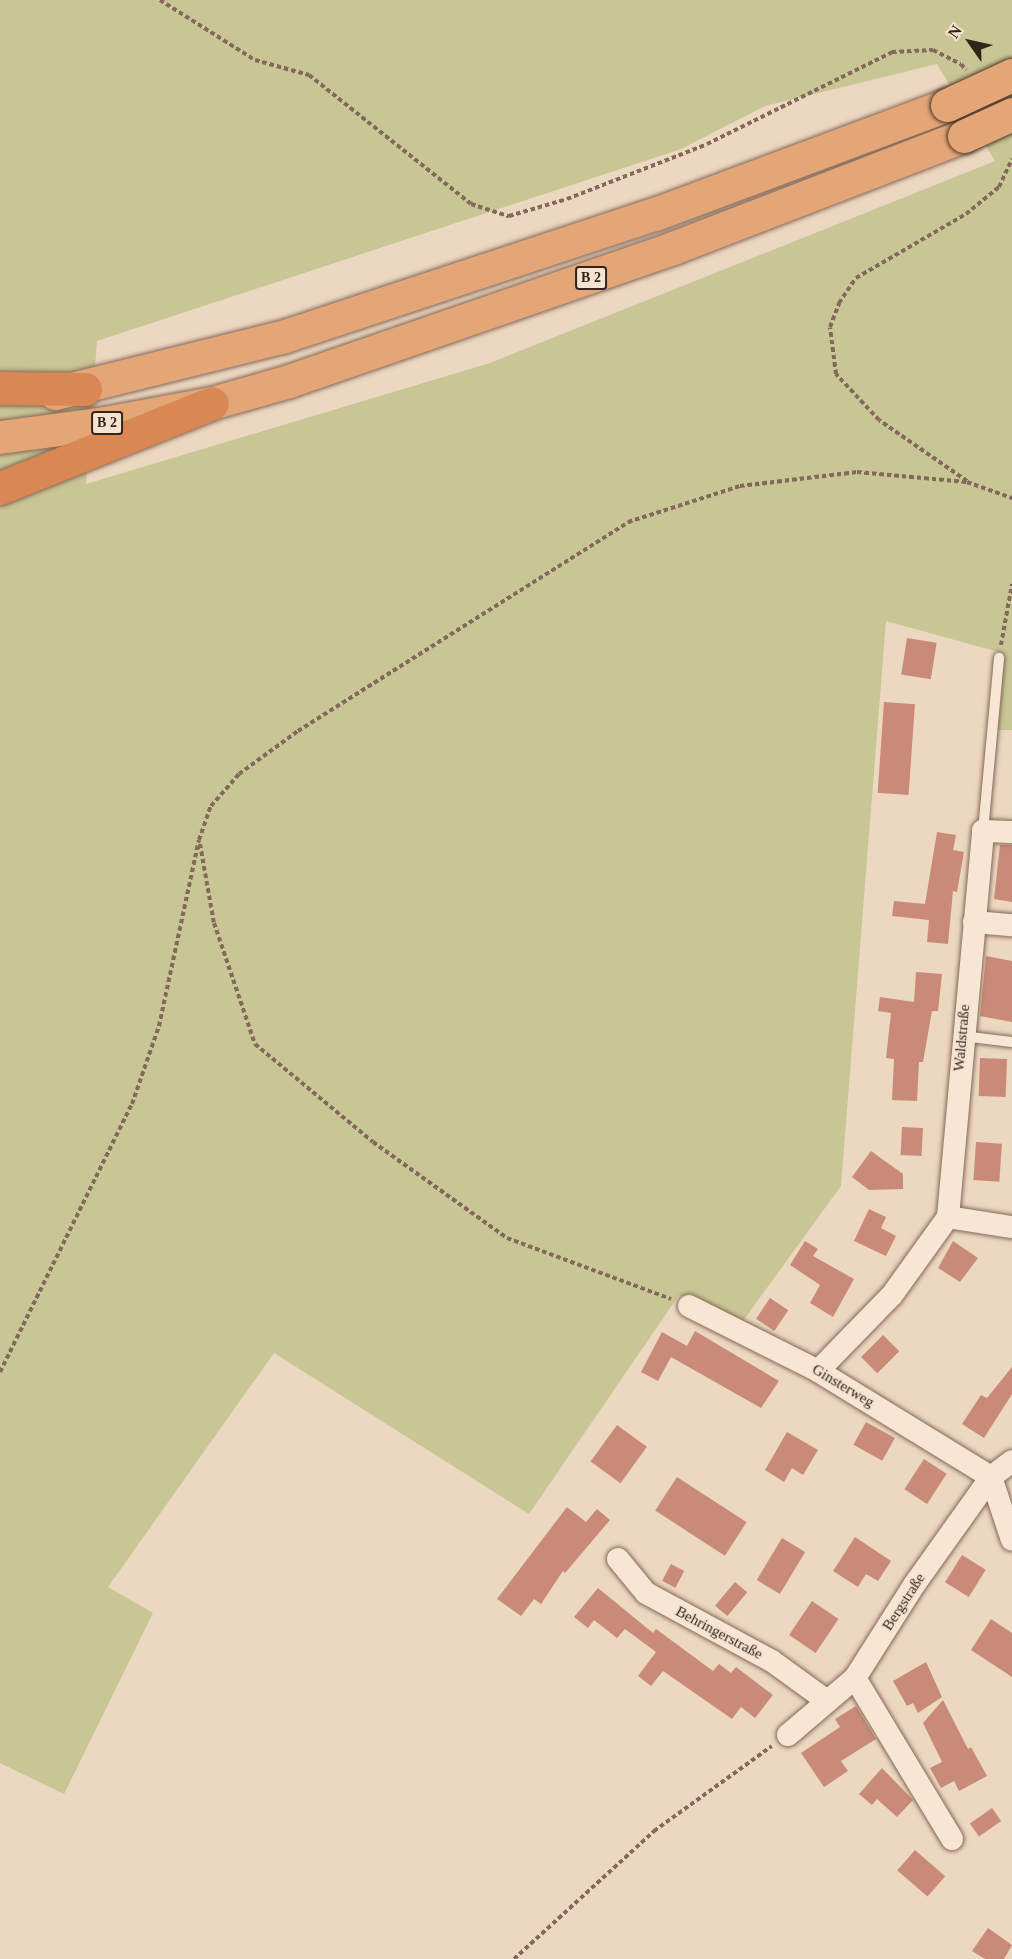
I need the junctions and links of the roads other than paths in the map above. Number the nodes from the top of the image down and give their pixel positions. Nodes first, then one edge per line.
1 (1012, 75) edge
2 (1012, 114) edge
3 (0, 388) edge
4 (85, 389) junction
5 (0, 400) edge
6 (212, 403) junction
7 (0, 437) edge
8 (0, 488) edge
9 (999, 658) road end
10 (983, 831) junction
11 (1012, 832) edge
12 (974, 922) junction
13 (1012, 926) edge
14 (962, 1036) junction
15 (1012, 1042) edge
16 (948, 1217) junction
17 (1012, 1227) edge
18 (689, 1306) road end
19 (818, 1371) junction
20 (1012, 1461) edge
21 (991, 1477) junction
22 (1012, 1540) edge
23 (618, 1559) dead end
24 (855, 1678) junction
25 (827, 1701) junction
26 (788, 1735) road end
27 (952, 1839) dead end

1 - 4 highway, bridge
2 - 6 highway, B 2, bridge
3 - 4 highway
4 - 5 highway
6 - 7 highway, B 2
6 - 8 highway
9 - 10 lane, Waldstraße
10 - 11 street
10 - 12 street, Waldstraße
12 - 13 street
12 - 14 street, Waldstraße
14 - 15 lane
14 - 16 street, Waldstraße
16 - 17 street
16 - 19 street
18 - 19 street, Ginsterweg
19 - 21 street, Ginsterweg
20 - 21 street, Bergstraße
21 - 22 street
21 - 24 street, Bergstraße
23 - 25 street, Behringerstraße
24 - 25 street, Bergstraße
24 - 27 street
25 - 26 street, Bergstraße

